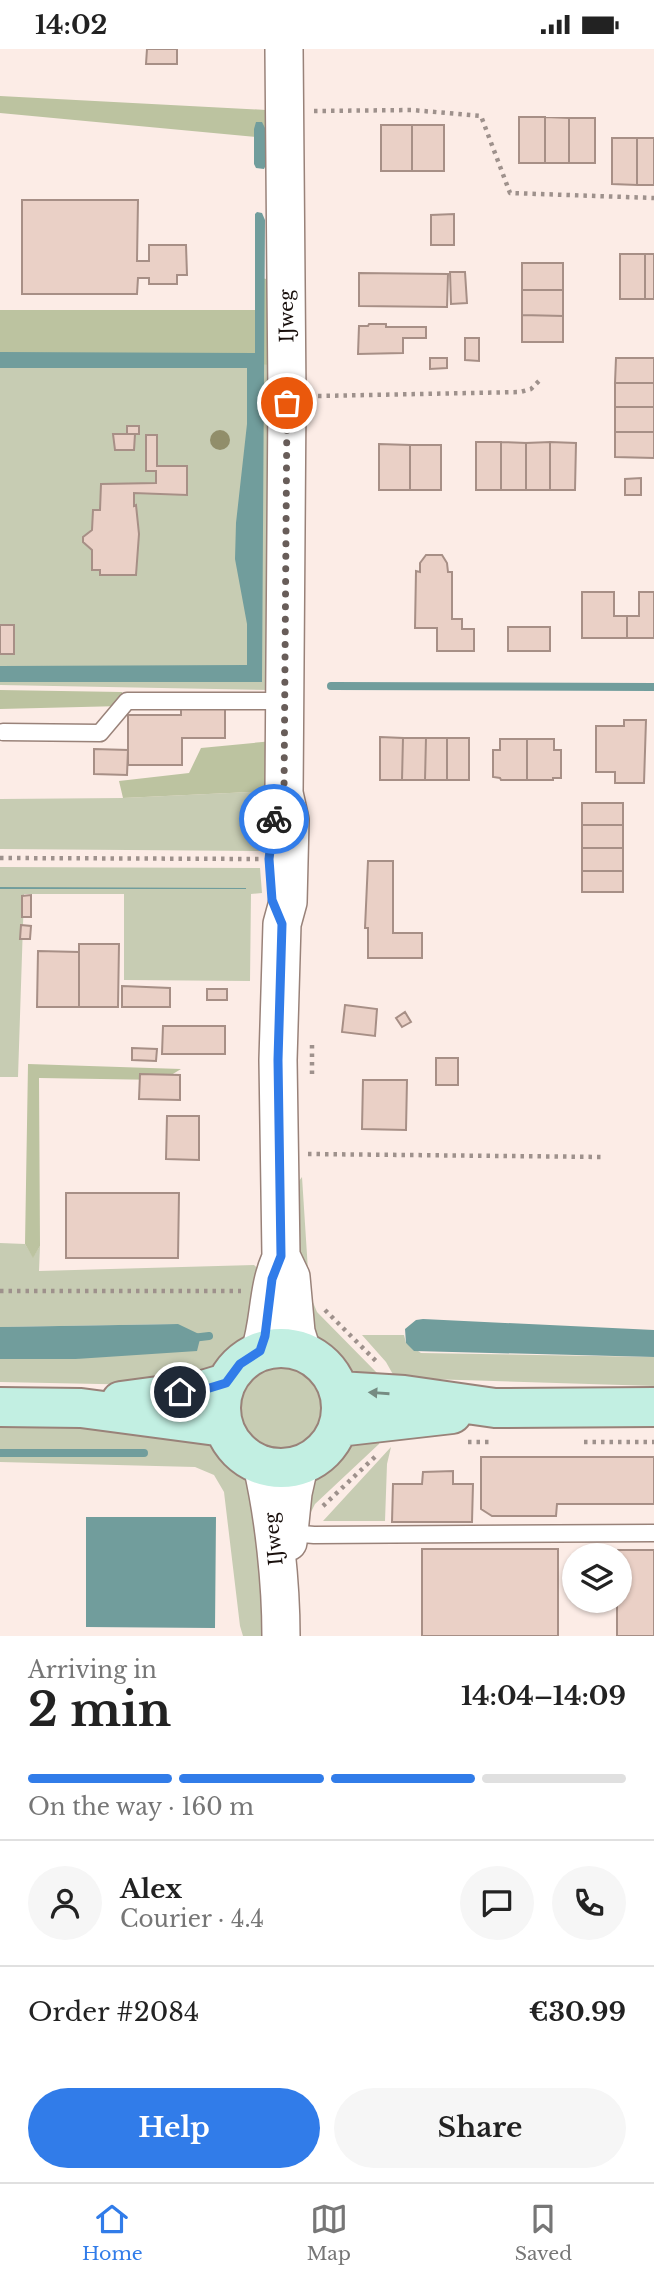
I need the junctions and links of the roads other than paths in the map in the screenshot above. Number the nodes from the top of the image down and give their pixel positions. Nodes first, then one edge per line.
1 (284, 49) edge
2 (284, 701) junction
3 (3, 732) dead end
4 (284, 793) junction
5 (282, 924) junction
6 (281, 1256) junction
7 (260, 1351) junction
8 (302, 1351) junction
9 (226, 1383) junction
10 (0, 1407) edge
11 (654, 1407) edge
12 (81, 1408) junction
13 (339, 1409) junction
14 (224, 1427) junction
15 (262, 1465) junction
16 (299, 1466) junction
17 (289, 1533) junction
18 (654, 1533) edge
19 (281, 1625) edge

1 - 2 street, IJweg
2 - 3 lane
2 - 4 street, IJweg
4 - 5 street, IJweg
4 - 5 street, IJweg
5 - 6 street, IJweg
6 - 7 street, IJweg
6 - 8 street, IJweg
7 - 8 main road
7 - 9 main road
8 - 13 main road
9 - 12 main road
9 - 14 main road
10 - 12 main road
11 - 13 main road
12 - 14 main road
13 - 16 main road
14 - 15 main road
15 - 16 main road
15 - 19 street, IJweg
16 - 17 street, IJweg
17 - 18 lane
17 - 19 street, IJweg

